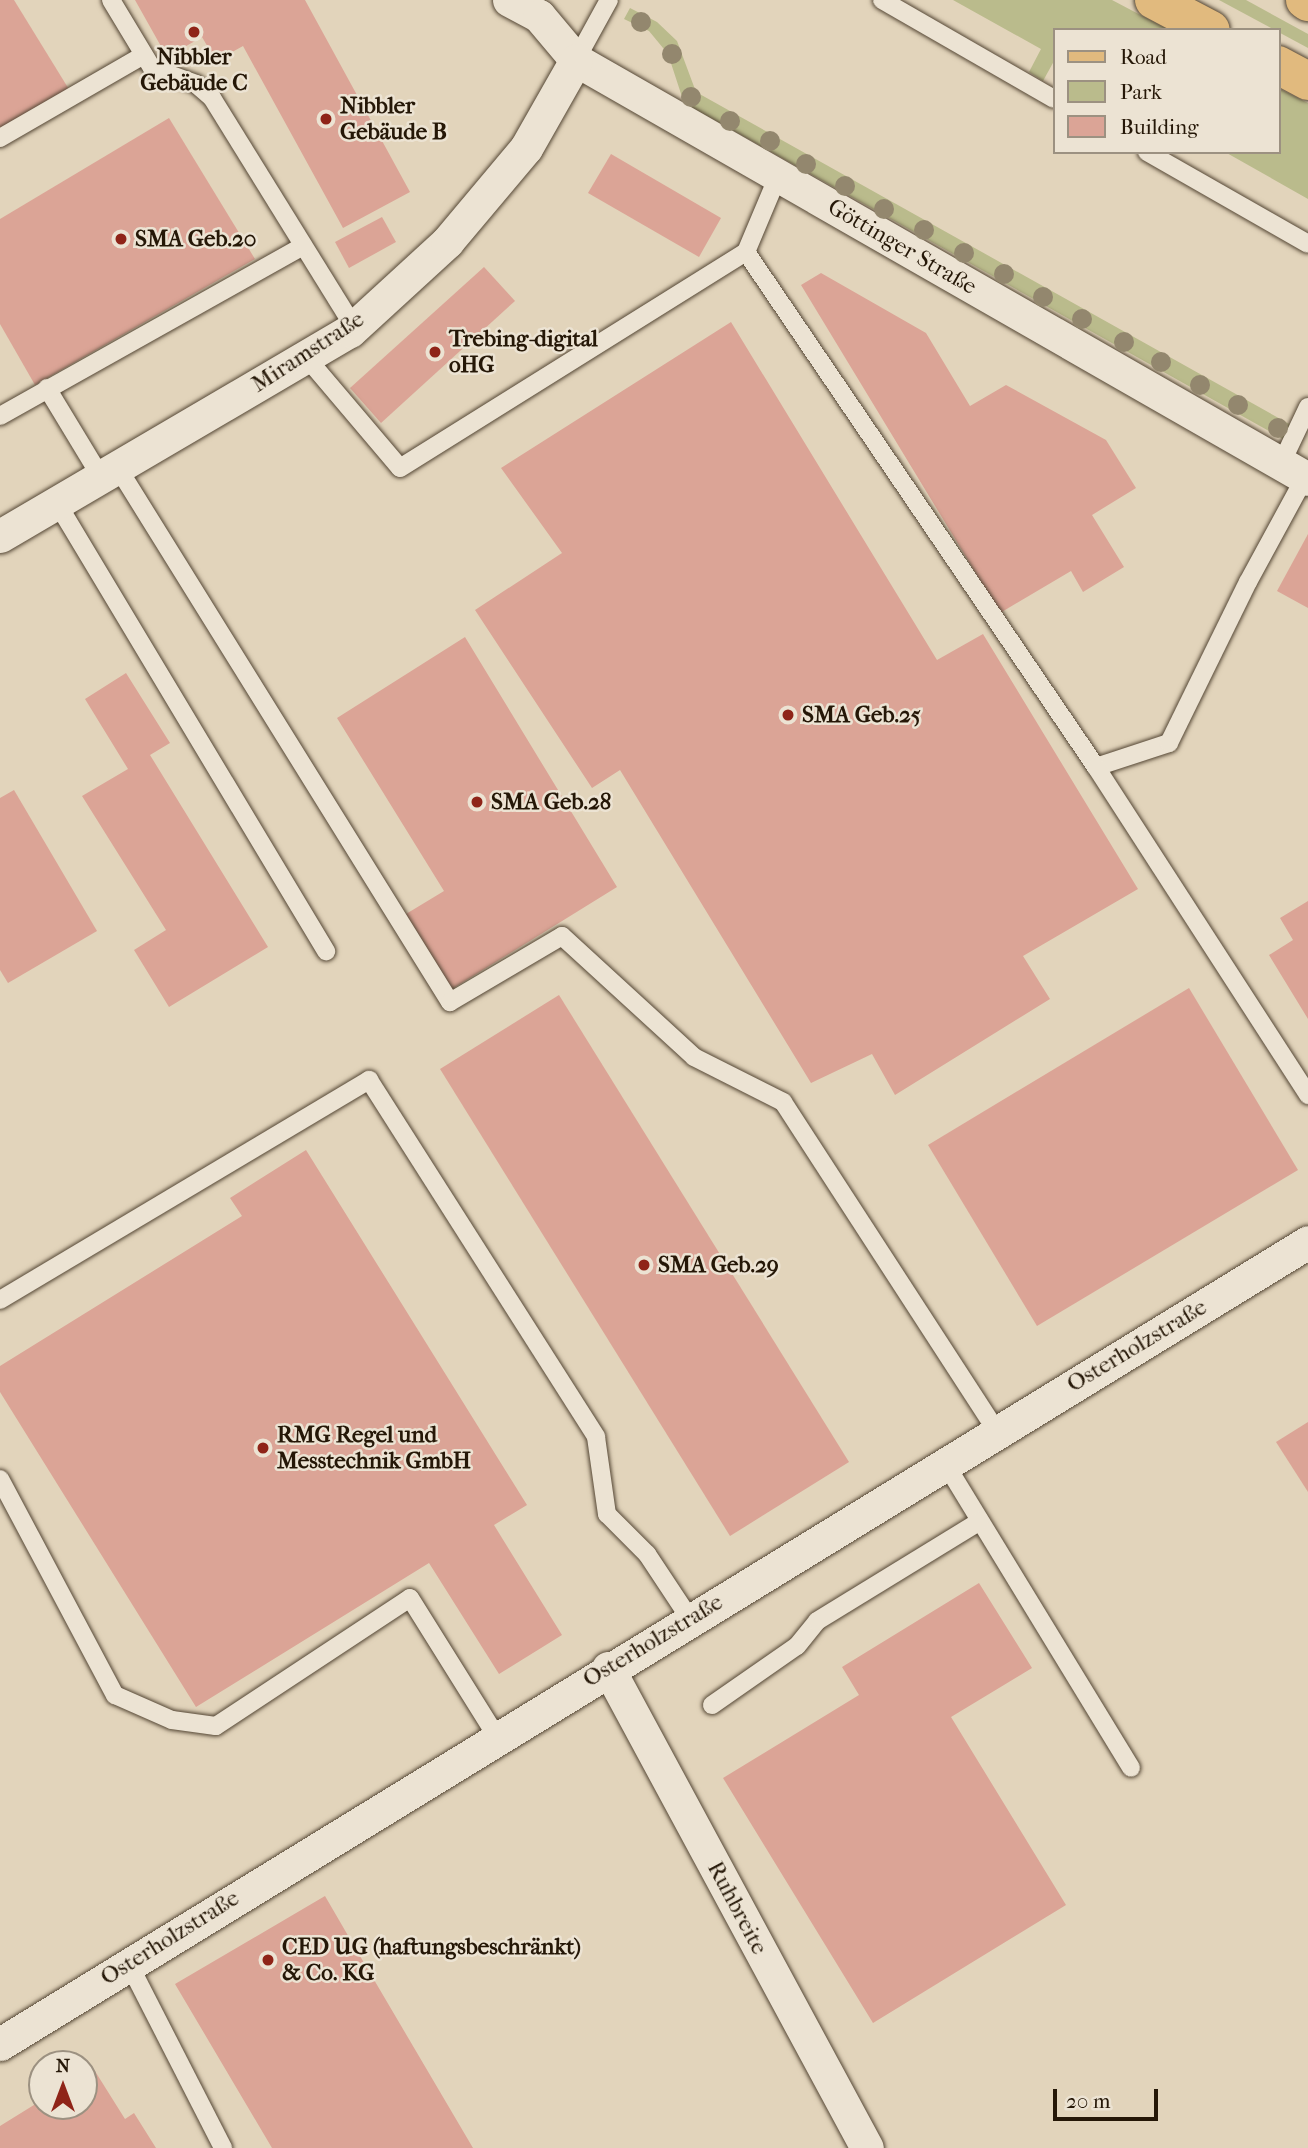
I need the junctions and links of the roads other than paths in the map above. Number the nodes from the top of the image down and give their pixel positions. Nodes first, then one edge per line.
1 (111, 0) edge
2 (509, 0) edge
3 (609, 0) edge
4 (882, 0) edge
5 (1154, 0) edge
6 (1207, 28) edge
7 (144, 55) junction
8 (576, 60) junction
9 (1280, 66) edge
10 (1308, 81) edge
11 (1052, 98) edge
12 (0, 138) edge
13 (1150, 154) edge
14 (778, 176) junction
15 (1308, 244) edge
16 (303, 246) junction
17 (746, 252) junction
18 (354, 327) junction
19 (306, 357) junction
20 (47, 388) junction
21 (1308, 407) edge
22 (0, 416) edge
23 (110, 472) junction
24 (1298, 473) edge
25 (57, 503) junction
26 (0, 536) edge
27 (1096, 767) junction
28 (326, 951) dead end
29 (1308, 1095) edge
30 (1308, 1242) edge
31 (0, 1300) edge
32 (997, 1431) junction
33 (945, 1463) junction
34 (0, 1479) edge
35 (980, 1521) junction
36 (690, 1619) junction
37 (608, 1668) junction
38 (712, 1705) dead end
39 (497, 1737) junction
40 (1131, 1768) dead end
41 (129, 1964) junction
42 (0, 2044) edge
43 (223, 2148) edge
44 (867, 2148) edge

1 - 7 lane
2 - 8 street, Göttinger Straße
3 - 8 lane
4 - 11 lane
5 - 6 main road
7 - 12 lane
7 - 16 lane
8 - 14 street, Göttinger Straße
8 - 18 street, Miramstraße
9 - 10 main road
13 - 15 lane
14 - 17 lane
14 - 24 street, Göttinger Straße
16 - 18 lane
16 - 20 lane
17 - 19 lane
17 - 27 lane
18 - 19 street, Miramstraße
19 - 23 street, Miramstraße
20 - 22 lane
20 - 23 lane
21 - 24 lane
23 - 25 street, Miramstraße
23 - 32 lane
24 - 27 lane
25 - 26 street, Miramstraße
25 - 28 lane
27 - 29 lane
30 - 32 street, Osterholzstraße
31 - 36 lane
32 - 33 street, Osterholzstraße
33 - 35 lane
33 - 36 street, Osterholzstraße
34 - 39 lane
35 - 38 lane
35 - 40 lane
36 - 37 street, Osterholzstraße
37 - 39 street, Osterholzstraße
37 - 44 street, Ruhbreite
39 - 41 street, Osterholzstraße
41 - 42 street, Osterholzstraße
41 - 43 lane

